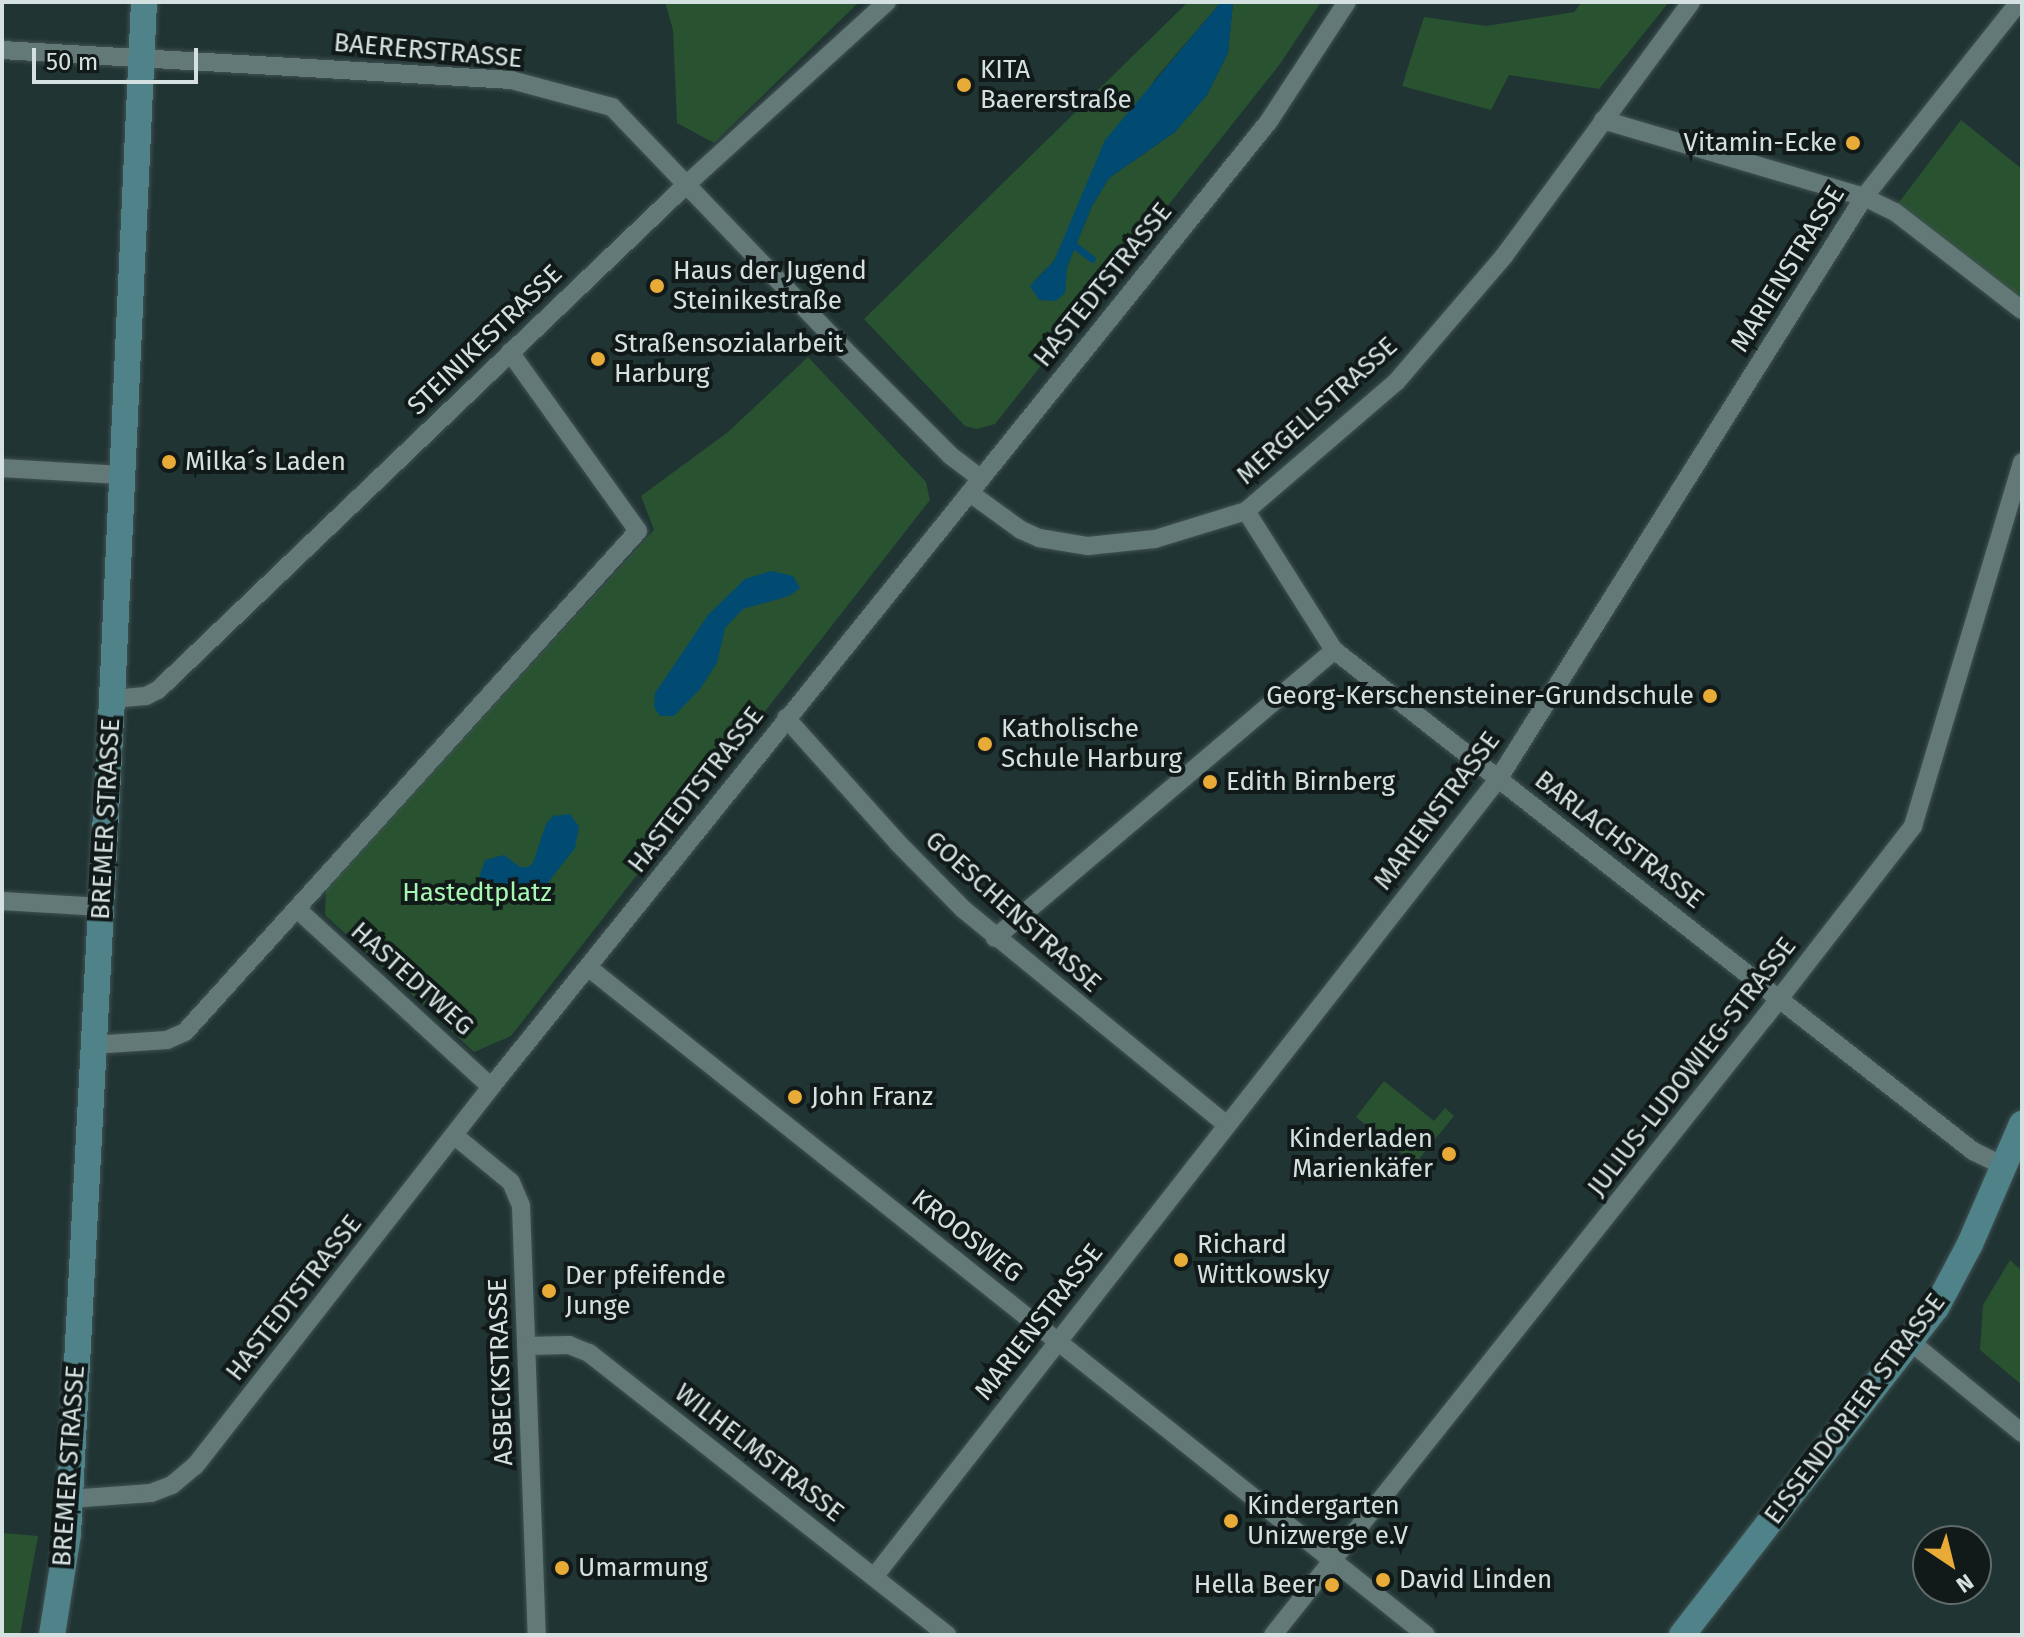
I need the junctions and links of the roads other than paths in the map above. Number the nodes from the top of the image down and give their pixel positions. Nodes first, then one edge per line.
1 (144, 2) edge
2 (887, 2) edge
3 (1347, 2) edge
4 (1691, 2) edge
5 (2019, 2) edge
6 (2, 50) edge
7 (141, 57) junction
8 (1603, 120) junction
9 (688, 183) junction
10 (1864, 197) junction
11 (2022, 310) edge
12 (510, 352) junction
13 (2022, 462) edge
14 (2, 468) edge
15 (121, 475) junction
16 (976, 486) junction
17 (1246, 511) junction
18 (1334, 650) junction
19 (112, 699) junction
20 (786, 718) junction
21 (1499, 778) junction
22 (2, 901) edge
23 (101, 907) junction
24 (297, 909) junction
25 (995, 938) junction
26 (589, 968) junction
27 (1779, 1000) junction
28 (92, 1045) junction
29 (491, 1087) junction
30 (1226, 1124) junction
31 (2022, 1124) edge
32 (455, 1136) junction
33 (2004, 1166) junction
34 (1058, 1341) junction
35 (1912, 1343) junction
36 (526, 1346) junction
37 (2022, 1433) edge
38 (70, 1499) junction
39 (1332, 1561) junction
40 (874, 1577) junction
41 (52, 1635) edge
42 (537, 1635) edge
43 (947, 1635) edge
44 (1273, 1635) edge
45 (1426, 1635) edge
46 (1682, 1635) edge

1 - 7 main road, BREMER STRASSE
2 - 9 street, STEINIKESTRASSE
3 - 16 street, HASTEDTSTRASSE
4 - 8 street, MERGELLSTRASSE
5 - 10 street, MARIENSTRASSE
6 - 7 street, BAERERSTRASSE
7 - 9 street, BAERERSTRASSE
7 - 15 main road, BREMER STRASSE
8 - 10 street
8 - 17 street, MERGELLSTRASSE
9 - 12 street, STEINIKESTRASSE
9 - 16 street, BAERERSTRASSE
10 - 11 street
10 - 21 street, MARIENSTRASSE
12 - 19 street, STEINIKESTRASSE
12 - 24 street
13 - 27 street, JULIUS-LUDOWIEG-STRASSE
14 - 15 street
15 - 19 main road, BREMER STRASSE
16 - 17 street, MERGELLSTRASSE
16 - 20 street, HASTEDTSTRASSE
17 - 18 street, BARLACHSTRASSE
18 - 21 street, BARLACHSTRASSE
18 - 25 street
19 - 23 main road, BREMER STRASSE
20 - 25 street, GOESCHENSTRASSE
20 - 26 street, HASTEDTSTRASSE
21 - 27 street, BARLACHSTRASSE
21 - 30 street, MARIENSTRASSE
22 - 23 street
23 - 28 main road, BREMER STRASSE
24 - 28 street
24 - 29 street, HASTEDTWEG
25 - 30 street, GOESCHENSTRASSE
26 - 29 street, HASTEDTSTRASSE
26 - 34 street, KROOSWEG
27 - 33 street, BARLACHSTRASSE
27 - 39 street, JULIUS-LUDOWIEG-STRASSE
28 - 38 main road, BREMER STRASSE
29 - 32 street, HASTEDTSTRASSE
30 - 34 street, MARIENSTRASSE
31 - 33 main road, EISSENDORFER STRASSE
32 - 36 street, ASBECKSTRASSE
32 - 38 street, HASTEDTSTRASSE
33 - 35 main road, EISSENDORFER STRASSE
34 - 39 street, KROOSWEG
34 - 40 street, MARIENSTRASSE
35 - 37 street
35 - 46 main road, EISSENDORFER STRASSE
36 - 40 street, WILHELMSTRASSE
36 - 42 street, ASBECKSTRASSE
38 - 41 main road, BREMER STRASSE
39 - 44 street, JULIUS-LUDOWIEG-STRASSE
39 - 45 street, KROOSWEG
40 - 43 street, WILHELMSTRASSE

